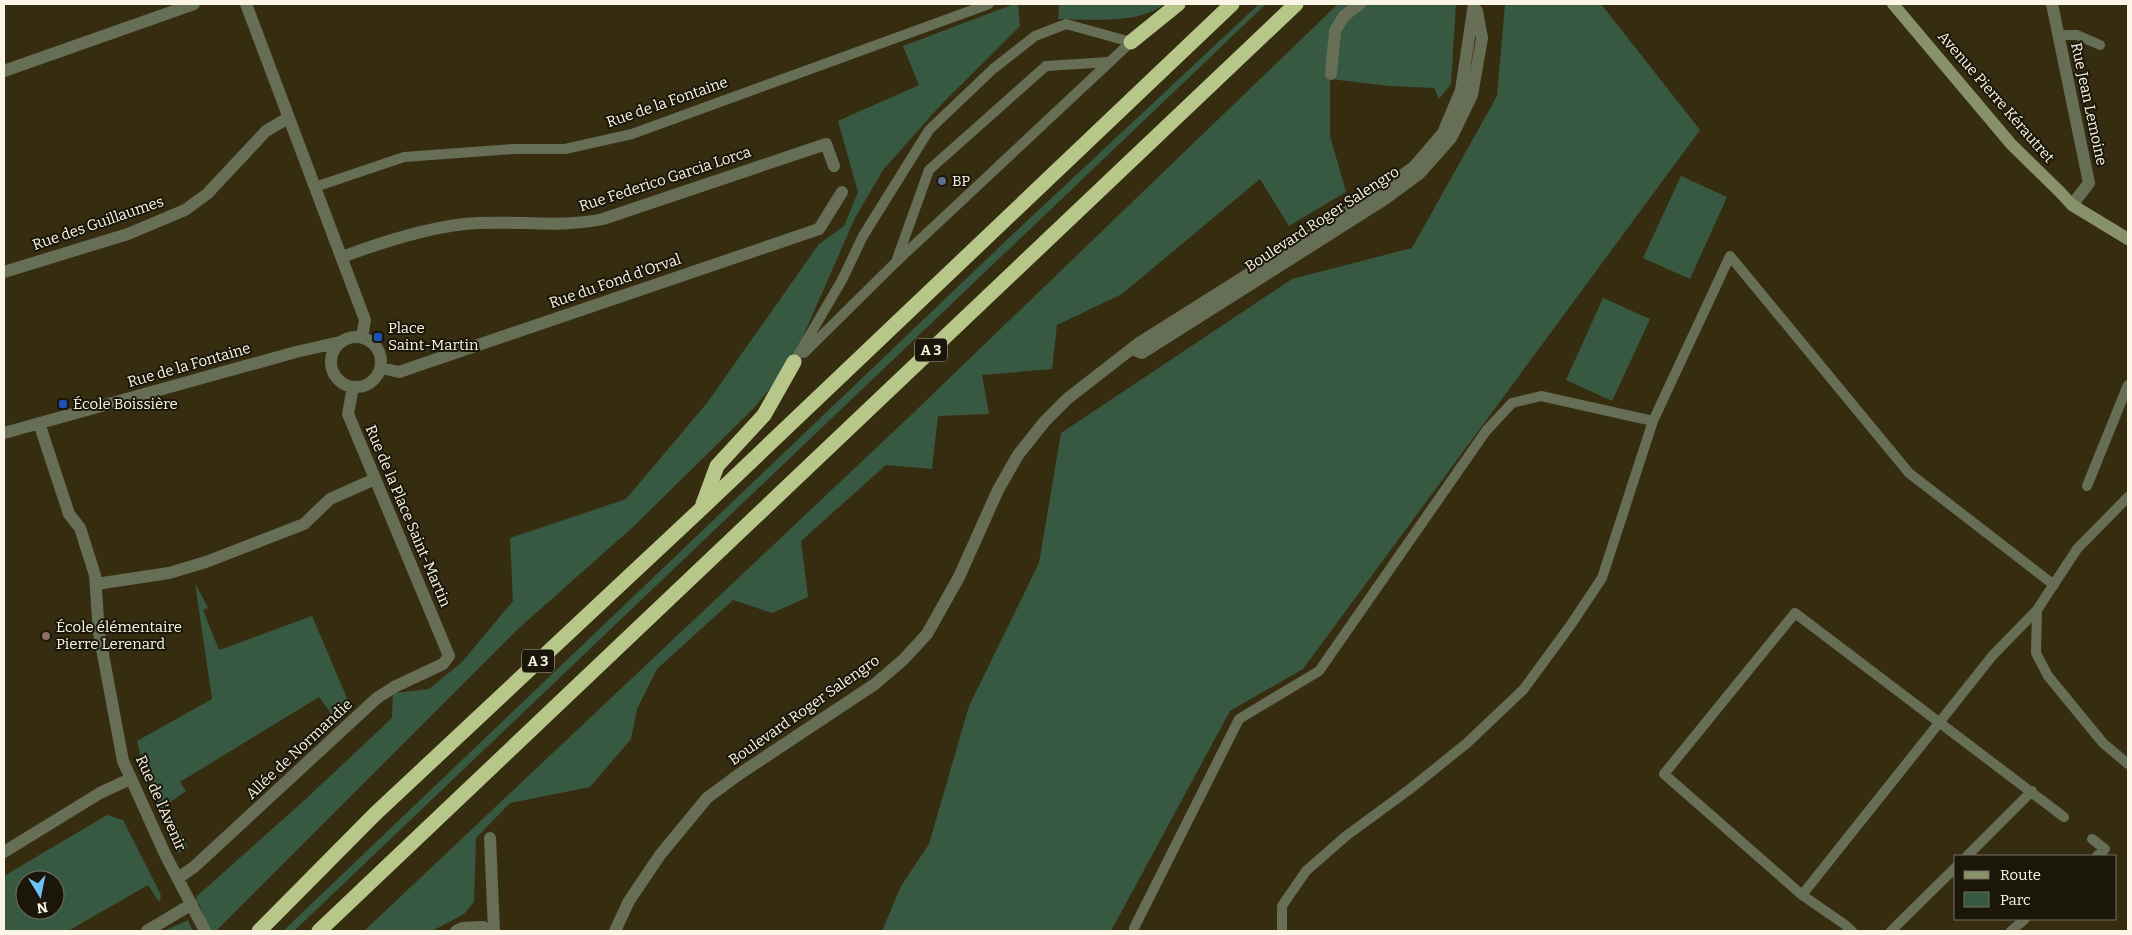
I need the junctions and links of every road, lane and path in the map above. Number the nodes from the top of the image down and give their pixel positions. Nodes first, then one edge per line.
1 (194, 4) edge
2 (246, 4) edge
3 (989, 4) edge
4 (1178, 4) edge
5 (1232, 4) edge
6 (1296, 4) edge
7 (1360, 4) edge
8 (1475, 4) edge
9 (1893, 4) edge
10 (2052, 4) edge
11 (2058, 35) junction
12 (1131, 42) junction
13 (2100, 45) dead end
14 (1108, 62) junction
15 (4, 71) edge
16 (1331, 74) dead end
17 (288, 118) junction
18 (834, 166) dead end
19 (315, 187) junction
20 (842, 192) dead end
21 (2072, 205) junction
22 (2128, 239) edge
23 (342, 257) junction
24 (896, 262) junction
25 (4, 272) edge
26 (362, 337) junction
27 (340, 342) junction
28 (296, 352) junction
29 (331, 359) junction
30 (794, 362) junction
31 (381, 368) junction
32 (2128, 385) edge
33 (353, 387) junction
34 (1653, 421) junction
35 (40, 423) junction
36 (4, 433) edge
37 (375, 479) junction
38 (2087, 486) dead end
39 (2128, 496) edge
40 (702, 508) junction
41 (96, 584) junction
42 (2054, 584) junction
43 (2037, 610) junction
44 (449, 656) joint
45 (1939, 724) junction
46 (2128, 764) edge
47 (130, 779) junction
48 (2032, 791) junction
49 (2064, 817) dead end
50 (490, 838) dead end
51 (2092, 839) dead end
52 (4, 852) edge
53 (1968, 855) edge
54 (2098, 855) edge
55 (1954, 869) edge
56 (178, 878) junction
57 (1802, 895) junction
58 (192, 904) junction
59 (2024, 920) edge
60 (147, 931) edge
61 (205, 931) edge
62 (259, 931) edge
63 (319, 931) edge
64 (456, 931) edge
65 (488, 931) edge
66 (494, 931) edge
67 (615, 931) edge
68 (1134, 931) edge
69 (1282, 931) edge
70 (1852, 931) edge
71 (1891, 931) edge
72 (2011, 931) edge

1 - 15 street
2 - 17 street
3 - 19 lane, Rue de la Fontaine
4 - 12 highway
5 - 40 highway, A 3
6 - 63 highway, A 3
7 - 16 street
8 - 67 street, Boulevard Roger Salengro
9 - 21 main road, Avenue Pierre Kérautret
10 - 11 street, Rue Jean Lemoine
11 - 13 lane
11 - 21 street, Rue Jean Lemoine
12 - 14 lane
12 - 30 lane
14 - 24 lane
14 - 24 lane
17 - 19 street
17 - 25 street, Rue des Guillaumes
18 - 23 street, Rue Federico Garcia Lorca
19 - 23 street
20 - 31 street, Rue du Fond d'Orval
21 - 22 main road, Avenue Pierre Kérautret
23 - 26 street
24 - 30 lane
26 - 27 street
26 - 31 street
27 - 28 street, Rue de la Fontaine
27 - 29 street
28 - 29 street, Rue de la Fontaine
28 - 35 street, Rue de la Fontaine
29 - 33 street
30 - 40 highway
31 - 33 street
32 - 38 lane
33 - 37 street, Rue de la Place Saint-Martin
34 - 42 lane
34 - 68 lane
34 - 69 lane
35 - 36 street, Rue de la Fontaine
35 - 41 street, Rue de l'Avenir
37 - 41 street
37 - 44 street, Rue de la Place Saint-Martin
39 - 42 lane
40 - 62 highway, A 3
41 - 47 street, Rue de l'Avenir
42 - 43 lane
43 - 45 lane
43 - 46 lane
44 - 56 street, Allée de Normandie
45 - 48 lane
45 - 57 lane
45 - 57 lane
47 - 52 street
47 - 56 street, Rue de l'Avenir
48 - 49 lane
48 - 53 lane
50 - 66 street
51 - 54 lane
55 - 71 lane
56 - 58 street, Rue de l'Avenir
57 - 70 lane
58 - 60 street
58 - 61 street, Rue de l'Avenir
59 - 72 lane
64 - 65 street

